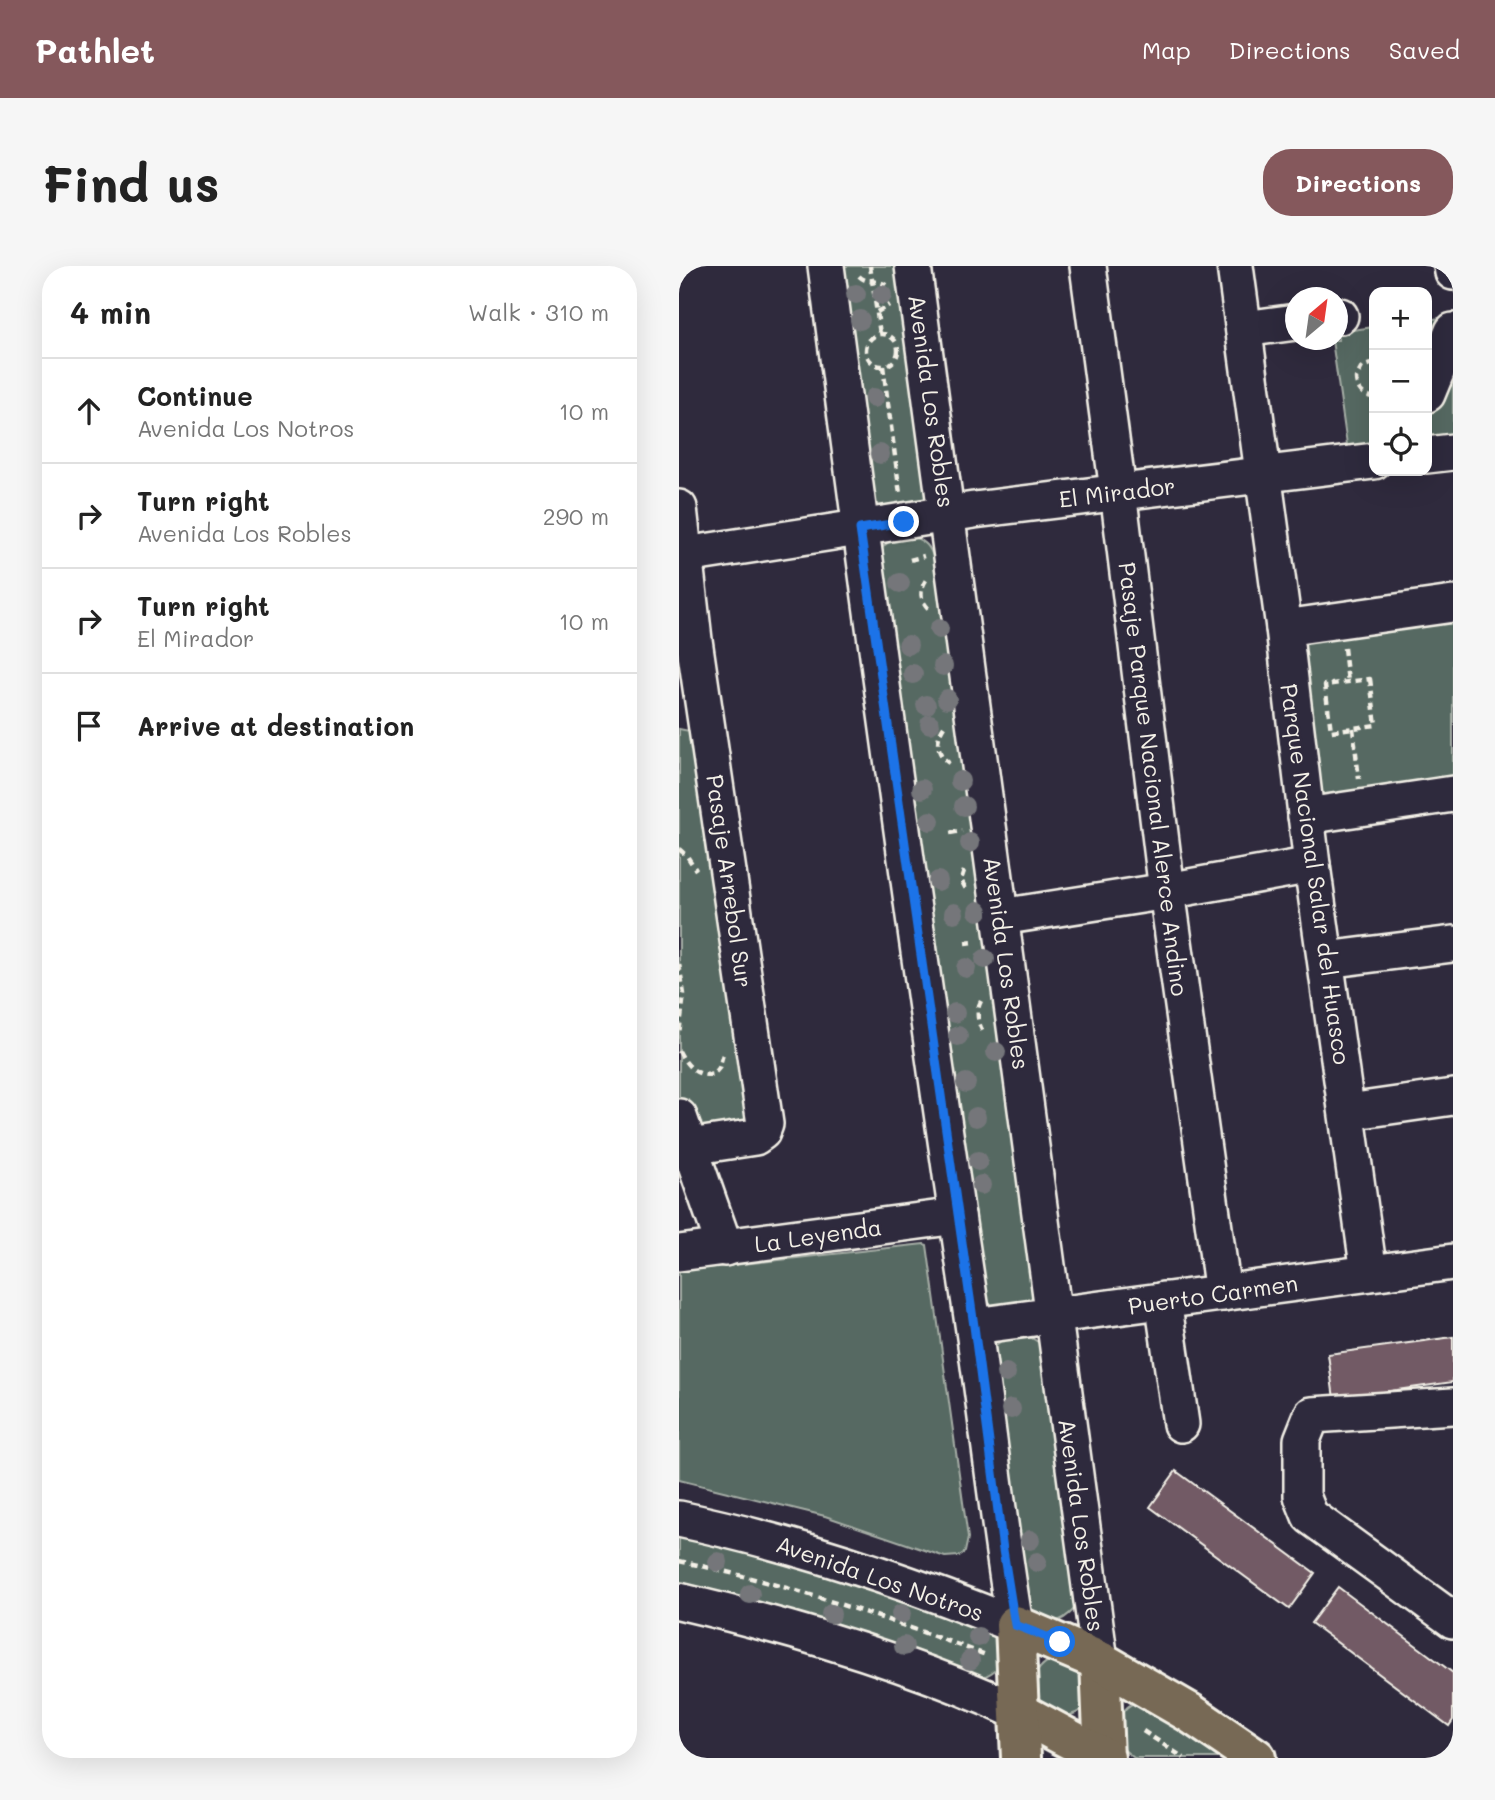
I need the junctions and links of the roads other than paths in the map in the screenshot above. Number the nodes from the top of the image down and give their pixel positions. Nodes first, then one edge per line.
1 (1089, 266) edge
2 (1235, 266) edge
3 (1452, 266) edge
4 (841, 269) edge
5 (1453, 272) edge
6 (902, 278) edge
7 (1285, 323) edge
8 (1244, 329) junction
9 (1453, 331) edge
10 (1432, 382) edge
11 (1453, 452) edge
12 (1432, 454) edge
13 (1369, 462) edge
14 (1263, 475) junction
15 (1118, 491) junction
16 (679, 508) edge
17 (947, 514) junction
18 (860, 529) junction
19 (682, 556) edge
20 (1453, 604) edge
21 (1283, 628) junction
22 (693, 720) edge
23 (1453, 794) edge
24 (1306, 816) junction
25 (1312, 865) junction
26 (1167, 891) junction
27 (1001, 917) junction
28 (1453, 944) edge
29 (1326, 960) junction
30 (1453, 1097) edge
31 (1348, 1112) junction
32 (684, 1132) edge
33 (957, 1216) junction
34 (725, 1248) junction
35 (679, 1253) edge
36 (1453, 1262) edge
37 (1369, 1273) junction
38 (1223, 1293) junction
39 (1163, 1300) junction
40 (1054, 1315) junction
41 (974, 1326) junction
42 (1453, 1406) edge
43 (1181, 1424) dead end
44 (679, 1519) edge
45 (679, 1601) edge
46 (1453, 1620) edge
47 (1015, 1625) junction
48 (1100, 1661) junction
49 (1019, 1712) junction
50 (1021, 1758) edge
51 (1105, 1758) edge
52 (1256, 1758) edge

1 - 15 street, Pasaje Parque Nacional Alerce Andino
2 - 8 street, Parque Nacional Salar del Huasco
3 - 5 street
4 - 18 street
6 - 17 street, Avenida Los Robles
7 - 8 street
8 - 14 street, Parque Nacional Salar del Huasco
9 - 10 street
11 - 12 street
13 - 14 street, El Mirador
14 - 15 street, El Mirador
14 - 21 street, Parque Nacional Salar del Huasco
15 - 17 street, El Mirador
15 - 26 street, Pasaje Parque Nacional Alerce Andino
16 - 19 street, Pasaje Arrebol Sur
17 - 18 street, El Mirador
17 - 27 street, Avenida Los Robles
18 - 19 street, El Mirador
18 - 33 street
19 - 22 street, Pasaje Arrebol Sur
20 - 21 street
21 - 24 street, Parque Nacional Salar del Huasco
22 - 32 street, Pasaje Arrebol Sur
23 - 24 street
24 - 25 street, Parque Nacional Salar del Huasco
25 - 26 street
25 - 29 street, Parque Nacional Salar del Huasco
26 - 27 street
26 - 38 street, Pasaje Parque Nacional Alerce Andino
27 - 40 street, Avenida Los Robles
28 - 29 street
29 - 31 street, Parque Nacional Salar del Huasco
30 - 31 street
31 - 37 street, Parque Nacional Salar del Huasco
32 - 34 street
33 - 34 street, La Leyenda
33 - 41 street
34 - 35 street, La Leyenda
36 - 37 street, Puerto Carmen
37 - 38 street, Puerto Carmen
38 - 39 street, Puerto Carmen
39 - 40 street, Puerto Carmen
39 - 43 street
40 - 41 street, Puerto Carmen
40 - 48 street, Avenida Los Robles
41 - 47 street
42 - 46 street
44 - 47 street, Avenida Los Notros
45 - 49 street
47 - 48 main road, Avenida Los Notros
47 - 49 main road
48 - 51 main road
48 - 52 main road, Avenida Los Notros
49 - 50 main road
49 - 51 main road

